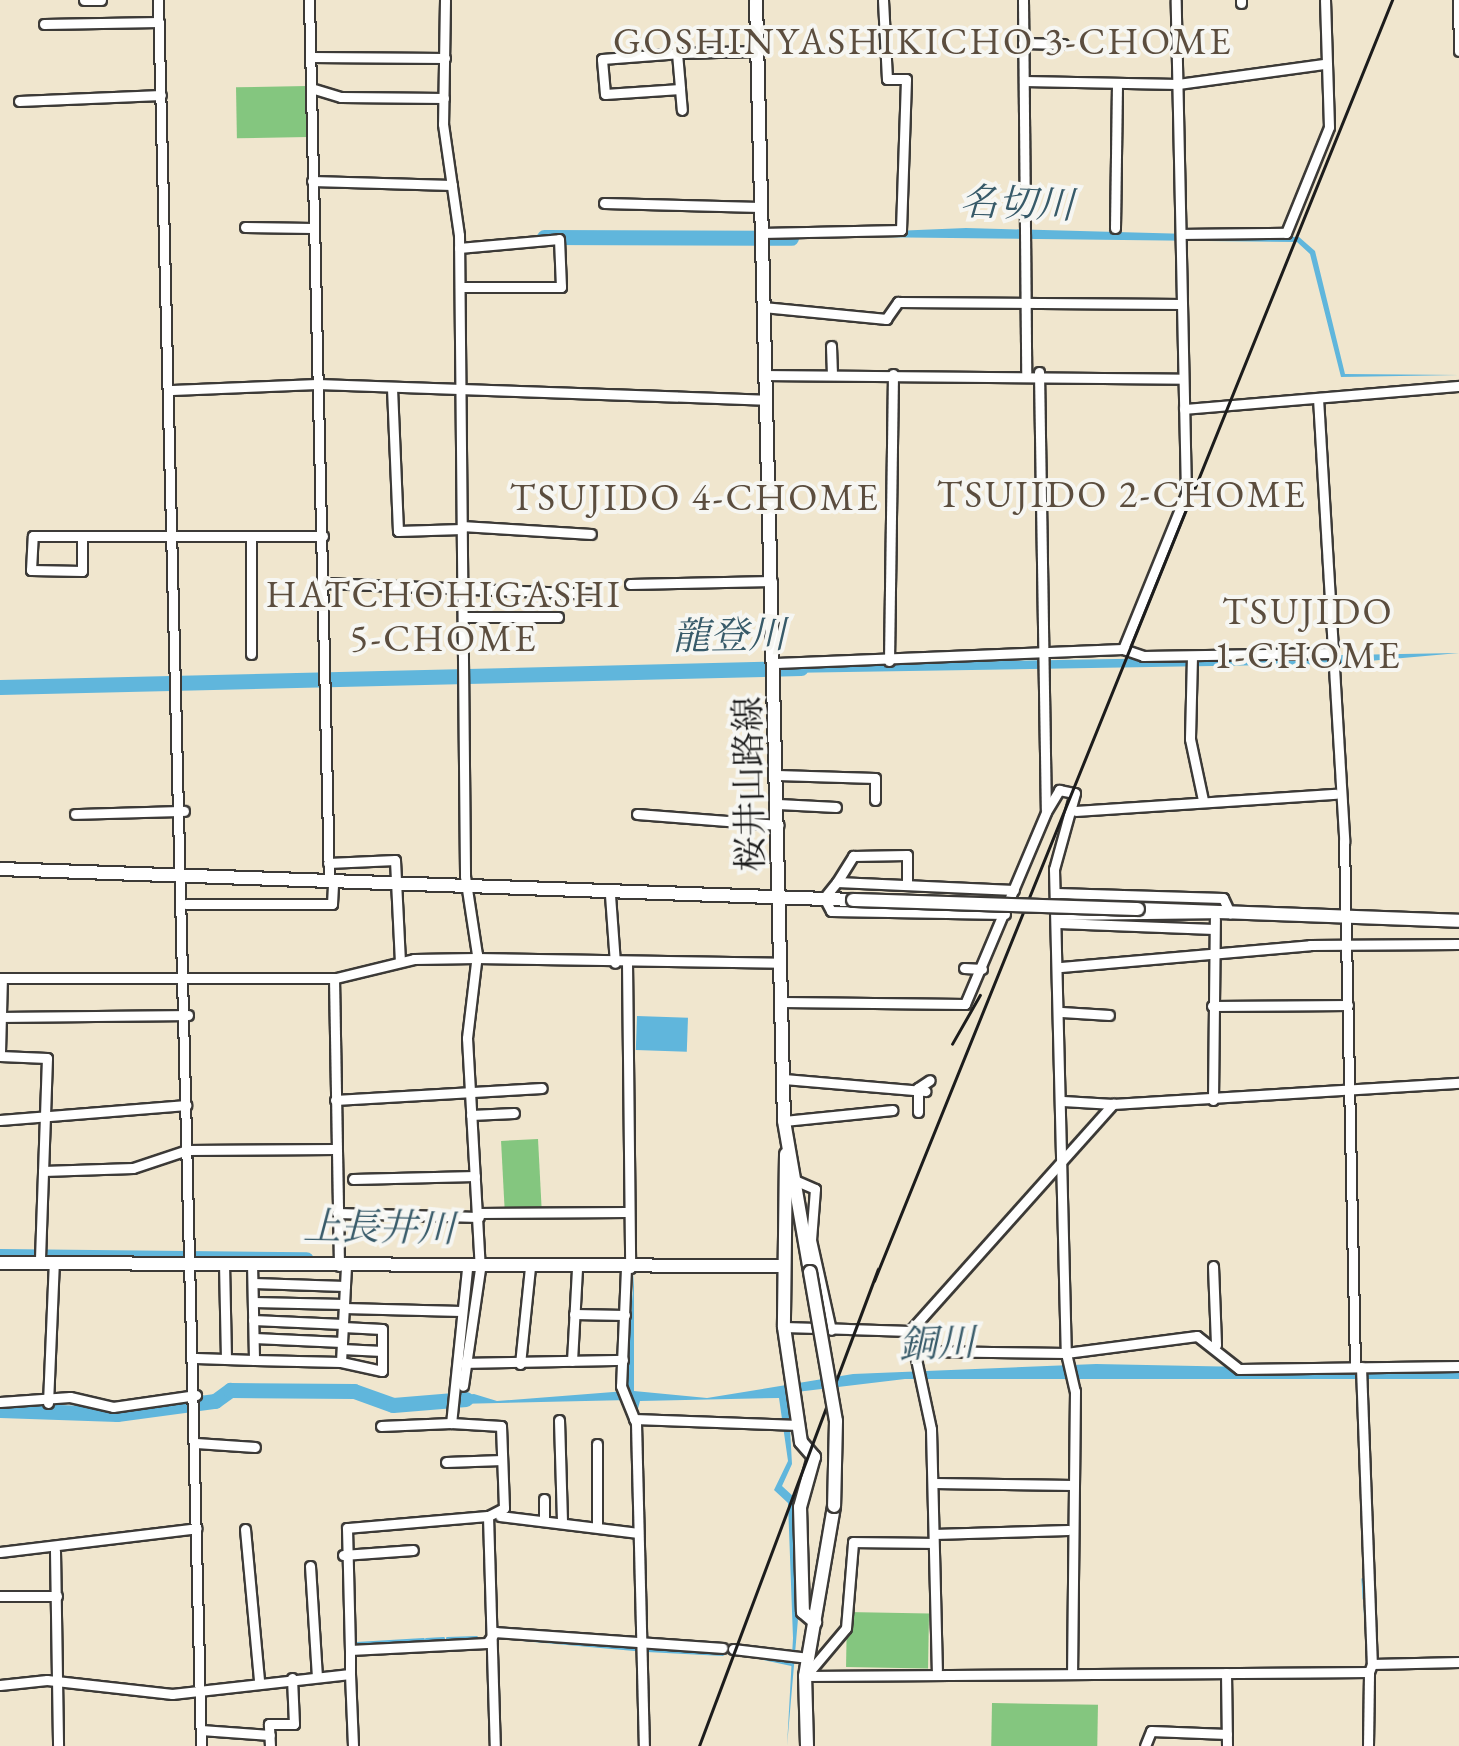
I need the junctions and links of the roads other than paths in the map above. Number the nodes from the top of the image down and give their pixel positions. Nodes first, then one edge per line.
1 (84, 0) edge
2 (101, 0) edge
3 (158, 0) edge
4 (309, 0) edge
5 (445, 0) edge
6 (756, 0) edge
7 (884, 0) edge
8 (1023, 0) edge
9 (1176, 0) edge
10 (1324, 0) edge
11 (1458, 0) edge
12 (158, 22) junction
13 (44, 24) dead end
14 (1023, 43) junction
15 (1063, 44) dead end
16 (756, 51) junction
17 (1459, 51) edge
18 (678, 54) junction
19 (311, 57) junction
20 (444, 58) junction
21 (1324, 64) junction
22 (1024, 81) junction
23 (1117, 83) junction
24 (1178, 84) junction
25 (311, 88) junction
26 (680, 89) junction
27 (161, 95) junction
28 (444, 98) junction
29 (19, 101) dead end
30 (682, 110) dead end
31 (312, 180) junction
32 (452, 185) junction
33 (604, 203) dead end
34 (760, 207) junction
35 (245, 227) dead end
36 (312, 228) junction
37 (1115, 228) dead end
38 (760, 233) junction
39 (1182, 234) junction
40 (459, 248) junction
41 (460, 286) junction
42 (1182, 304) junction
43 (762, 307) junction
44 (1026, 307) junction
45 (831, 346) dead end
46 (1026, 372) junction
47 (1039, 372) junction
48 (832, 374) junction
49 (893, 374) junction
50 (765, 375) junction
51 (1182, 379) junction
52 (317, 384) junction
53 (1459, 386) edge
54 (392, 388) junction
55 (172, 390) junction
56 (460, 392) junction
57 (1318, 398) junction
58 (764, 400) junction
59 (1184, 409) junction
60 (462, 527) junction
61 (591, 534) dead end
62 (176, 535) junction
63 (251, 536) junction
64 (323, 536) junction
65 (82, 537) junction
66 (772, 581) junction
67 (322, 582) junction
68 (630, 584) dead end
69 (463, 587) junction
70 (596, 594) dead end
71 (464, 617) junction
72 (558, 617) dead end
73 (1123, 649) junction
74 (1332, 653) junction
75 (251, 654) dead end
76 (1048, 655) junction
77 (1192, 656) junction
78 (889, 661) junction
79 (776, 663) junction
80 (777, 775) junction
81 (1335, 794) junction
82 (875, 800) dead end
83 (1203, 800) junction
84 (778, 804) junction
85 (836, 808) dead end
86 (184, 810) junction
87 (1076, 811) junction
88 (1046, 812) junction
89 (75, 814) dead end
90 (637, 814) dead end
91 (779, 825) junction
92 (328, 864) junction
93 (0, 869) edge
94 (185, 877) junction
95 (331, 882) junction
96 (837, 882) junction
97 (397, 886) junction
98 (907, 886) junction
99 (1014, 890) junction
100 (467, 891) junction
101 (1056, 892) junction
102 (610, 895) junction
103 (782, 898) junction
104 (824, 898) junction
105 (186, 904) junction
106 (1230, 913) junction
107 (1005, 914) junction
108 (1346, 916) junction
109 (1058, 919) junction
110 (1459, 921) edge
111 (1215, 924) junction
112 (1459, 944) edge
113 (1346, 946) junction
114 (1211, 953) junction
115 (476, 958) junction
116 (400, 962) junction
117 (627, 962) junction
118 (781, 963) junction
119 (614, 964) junction
120 (1061, 967) junction
121 (964, 968) dead end
122 (982, 969) junction
123 (188, 974) junction
124 (1, 978) edge
125 (334, 978) junction
126 (782, 1002) junction
127 (1348, 1004) junction
128 (1212, 1006) junction
129 (1062, 1012) junction
130 (188, 1015) junction
131 (1109, 1015) dead end
132 (3, 1017) junction
133 (0, 1054) edge
134 (784, 1079) junction
135 (1459, 1083) edge
136 (542, 1088) dead end
137 (1351, 1090) junction
138 (469, 1091) junction
139 (335, 1100) junction
140 (1063, 1100) junction
141 (1214, 1100) junction
142 (1114, 1104) junction
143 (186, 1105) junction
144 (892, 1110) dead end
145 (918, 1112) dead end
146 (514, 1113) dead end
147 (471, 1115) junction
148 (45, 1116) junction
149 (0, 1120) edge
150 (784, 1121) junction
151 (788, 1146) junction
152 (335, 1149) junction
153 (187, 1150) junction
154 (1064, 1156) junction
155 (43, 1172) junction
156 (475, 1176) junction
157 (353, 1178) dead end
158 (792, 1179) junction
159 (627, 1212) junction
160 (337, 1213) junction
161 (478, 1215) junction
162 (47, 1262) junction
163 (195, 1262) junction
164 (0, 1263) edge
165 (224, 1263) junction
166 (252, 1264) junction
167 (342, 1266) junction
168 (781, 1266) junction
169 (1213, 1266) dead end
170 (530, 1268) junction
171 (577, 1268) junction
172 (628, 1268) junction
173 (473, 1269) junction
174 (252, 1283) junction
175 (344, 1286) junction
176 (253, 1302) junction
177 (344, 1306) junction
178 (461, 1311) junction
179 (574, 1314) junction
180 (624, 1315) junction
181 (253, 1320) junction
182 (299, 1322) junction
183 (343, 1325) junction
184 (784, 1327) junction
185 (831, 1330) junction
186 (910, 1331) junction
187 (254, 1338) junction
188 (299, 1340) junction
189 (342, 1345) junction
190 (1216, 1345) junction
191 (382, 1351) junction
192 (918, 1351) junction
193 (1066, 1353) junction
194 (196, 1358) junction
195 (226, 1359) junction
196 (254, 1360) junction
197 (622, 1360) junction
198 (572, 1361) junction
199 (341, 1362) junction
200 (520, 1364) junction
201 (460, 1365) junction
202 (1459, 1366) edge
203 (1358, 1367) junction
204 (463, 1386) dead end
205 (196, 1394) junction
206 (0, 1402) edge
207 (48, 1403) junction
208 (634, 1419) junction
209 (559, 1420) dead end
210 (451, 1423) junction
211 (798, 1425) junction
212 (381, 1426) dead end
213 (196, 1443) junction
214 (596, 1444) dead end
215 (255, 1447) dead end
216 (502, 1460) junction
217 (446, 1462) dead end
218 (934, 1483) junction
219 (1074, 1484) junction
220 (544, 1500) dead end
221 (488, 1516) junction
222 (500, 1516) junction
223 (544, 1521) junction
224 (562, 1523) junction
225 (597, 1527) junction
226 (197, 1528) junction
227 (245, 1529) dead end
228 (1068, 1530) junction
229 (638, 1533) junction
230 (934, 1538) junction
231 (413, 1550) dead end
232 (55, 1551) junction
233 (0, 1552) edge
234 (343, 1555) junction
235 (310, 1566) dead end
236 (0, 1596) edge
237 (57, 1596) junction
238 (815, 1622) junction
239 (490, 1639) junction
240 (643, 1647) junction
241 (350, 1650) junction
242 (1459, 1662) edge
243 (807, 1668) junction
244 (1371, 1668) junction
245 (937, 1670) junction
246 (1072, 1671) junction
247 (1226, 1673) junction
248 (350, 1674) junction
249 (317, 1676) junction
250 (292, 1678) junction
251 (258, 1681) junction
252 (58, 1682) junction
253 (0, 1685) edge
254 (199, 1686) junction
255 (201, 1730) junction
256 (1197, 1733) junction
257 (1227, 1734) junction
258 (270, 1741) edge
259 (58, 1746) edge
260 (201, 1746) edge
261 (353, 1746) edge
262 (494, 1746) edge
263 (644, 1746) edge
264 (806, 1746) edge
265 (1145, 1746) edge
266 (1198, 1746) edge
267 (1227, 1746) edge
268 (1368, 1746) edge

1 - 2 street
3 - 12 street
4 - 19 street
5 - 20 street
6 - 16 main road, 桜井山路線
7 - 38 street
8 - 14 street
9 - 24 street
10 - 21 street
11 - 17 street
12 - 13 street
12 - 27 street
14 - 15 street
14 - 22 street
16 - 18 street
16 - 34 main road, 桜井山路線
18 - 26 street
18 - 26 street
19 - 20 street
19 - 25 street
20 - 28 street
21 - 24 street
21 - 39 street
22 - 23 street
22 - 44 street
23 - 24 street
23 - 37 street
24 - 39 street
25 - 28 street
25 - 31 street
26 - 30 street
27 - 29 street
27 - 55 street
28 - 32 street
31 - 32 street
31 - 36 street
32 - 40 street
33 - 34 street
34 - 38 main road, 桜井山路線
35 - 36 street
36 - 52 street
38 - 43 main road, 桜井山路線
39 - 42 street
40 - 41 street
40 - 41 street
41 - 56 street
42 - 44 street
42 - 51 street
43 - 44 street
43 - 50 main road, 桜井山路線
44 - 46 street
45 - 48 street
46 - 47 street
46 - 49 street
47 - 51 street
47 - 76 street
48 - 49 street
48 - 50 street
49 - 78 street
50 - 58 main road, 桜井山路線
51 - 59 street
52 - 54 street
52 - 55 street
52 - 64 street
53 - 57 street
54 - 56 street
54 - 60 street
55 - 62 street
56 - 58 street
56 - 60 street
57 - 59 street
57 - 74 street
58 - 66 main road, 桜井山路線
59 - 73 street
60 - 61 street
60 - 69 street
62 - 63 street
62 - 65 street
62 - 86 street
63 - 64 street
63 - 75 street
64 - 67 street
65 - 65 street
66 - 68 street
66 - 79 main road, 桜井山路線
67 - 69 street
67 - 92 street
69 - 70 street
69 - 71 street
71 - 72 street
71 - 100 street
73 - 76 street
73 - 77 street
74 - 77 street
74 - 81 street
76 - 78 street
76 - 88 street
77 - 83 street
78 - 79 street
79 - 80 main road, 桜井山路線
80 - 82 street
80 - 84 main road, 桜井山路線
81 - 83 street
81 - 108 street
83 - 87 street
84 - 85 street
84 - 91 main road, 桜井山路線
86 - 89 street
86 - 94 street
87 - 88 street
87 - 101 street
88 - 99 street
90 - 91 street
91 - 103 main road, 桜井山路線
92 - 95 street
92 - 97 street
93 - 94 main road
94 - 95 main road
94 - 105 street
95 - 97 main road
95 - 105 street
96 - 98 street
96 - 98 street
96 - 104 street
97 - 100 main road
97 - 116 street
98 - 99 street
99 - 107 street
100 - 102 main road
100 - 115 street
101 - 106 street
101 - 109 street
102 - 103 main road
102 - 119 street
103 - 104 main road
103 - 118 main road, 桜井山路線
104 - 106 main road, bridge
104 - 107 street
105 - 123 street
106 - 108 main road
106 - 111 street
107 - 122 street
108 - 110 main road
108 - 113 street
109 - 111 street
109 - 120 street
111 - 114 street
112 - 113 street
113 - 114 street
113 - 127 street
114 - 120 street
114 - 128 street
115 - 116 street
115 - 119 street
115 - 138 street
116 - 125 street
117 - 118 street
117 - 119 street
117 - 159 street
118 - 126 main road, 桜井山路線
120 - 129 street
121 - 122 street
122 - 126 street
123 - 124 street
123 - 125 street
123 - 130 street
124 - 132 street
125 - 139 street
126 - 134 main road, 桜井山路線
127 - 128 street
127 - 137 street
128 - 141 street
129 - 131 street
129 - 140 street
130 - 132 street
130 - 143 street
132 - 133 street
133 - 148 street
134 - 145 street
134 - 150 main road, 桜井山路線
135 - 137 street
136 - 138 street
137 - 141 street
137 - 203 street
138 - 139 street
138 - 147 street
139 - 152 street
140 - 142 street
140 - 154 street
141 - 142 street
142 - 154 street
143 - 148 street
143 - 153 street
144 - 150 street
146 - 147 street
147 - 156 street
148 - 149 street
148 - 155 street
150 - 151 main road, 桜井山路線
151 - 158 main road, 桜井山路線
151 - 168 main road, 桜井山路線
152 - 153 street
152 - 160 street
153 - 155 street
153 - 163 street
154 - 186 street
154 - 193 street
155 - 162 street
156 - 157 street
156 - 161 street
158 - 185 street
158 - 238 main road, 桜井山路線, bridge
159 - 161 street
159 - 172 street
160 - 161 street
160 - 167 street
161 - 173 street
162 - 163 main road
162 - 164 main road
162 - 207 street
163 - 165 main road
163 - 194 street
165 - 166 main road
165 - 195 street
166 - 167 main road
166 - 174 street
167 - 173 main road
167 - 175 street
168 - 172 main road
168 - 184 main road, 桜井山路線
169 - 190 street
170 - 171 main road
170 - 173 main road
170 - 200 street
171 - 172 main road
171 - 179 street
172 - 180 street
173 - 178 street
173 - 201 street
174 - 175 street
174 - 176 street
175 - 177 street
176 - 177 street
176 - 181 street
177 - 178 street
177 - 183 street
178 - 201 street
179 - 180 street
179 - 198 street
180 - 197 street
181 - 182 street
181 - 187 street
182 - 183 street
182 - 188 street
183 - 189 street
183 - 191 street
184 - 185 street
184 - 211 main road, 桜井山路線
185 - 186 street
186 - 192 street
187 - 188 street
187 - 196 street
188 - 189 street
189 - 191 street
189 - 199 street
190 - 193 street
190 - 203 street
191 - 199 street
192 - 193 street
192 - 218 street
193 - 219 street
194 - 195 street
194 - 205 street
195 - 196 street
196 - 199 street
197 - 198 street
197 - 208 street
198 - 200 street
200 - 201 street
201 - 204 street
201 - 210 street
202 - 203 street
203 - 244 street
205 - 207 street
205 - 213 street
206 - 207 street
208 - 211 street
208 - 229 street
209 - 224 street
210 - 212 street
210 - 216 street
211 - 238 main road, 桜井山路線
213 - 215 street
213 - 226 street
214 - 225 street
216 - 217 street
216 - 222 street
218 - 219 street
218 - 230 street
219 - 228 street
220 - 223 street
221 - 222 street
221 - 234 street
221 - 239 street
222 - 223 street
223 - 224 street
224 - 225 street
225 - 229 street
226 - 232 street
226 - 254 street
227 - 251 street
228 - 230 street
228 - 246 street
229 - 240 street
230 - 243 street
230 - 245 street
231 - 234 street
232 - 233 street
232 - 237 street
234 - 241 street
235 - 249 street
236 - 237 street
237 - 252 street
238 - 243 main road, 桜井山路線
239 - 240 street
239 - 241 street
239 - 262 street
240 - 243 street
240 - 263 street
241 - 248 street
242 - 244 street
243 - 245 street
243 - 264 main road, 桜井山路線
244 - 247 street
244 - 268 street
245 - 246 street
246 - 247 street
247 - 257 street
248 - 249 street
248 - 261 street
249 - 250 street
250 - 251 street
250 - 258 street
251 - 254 street
252 - 253 street
252 - 254 street
252 - 259 street
254 - 255 street
255 - 258 street
255 - 260 street
256 - 257 street
256 - 265 street
256 - 266 street
257 - 267 street

